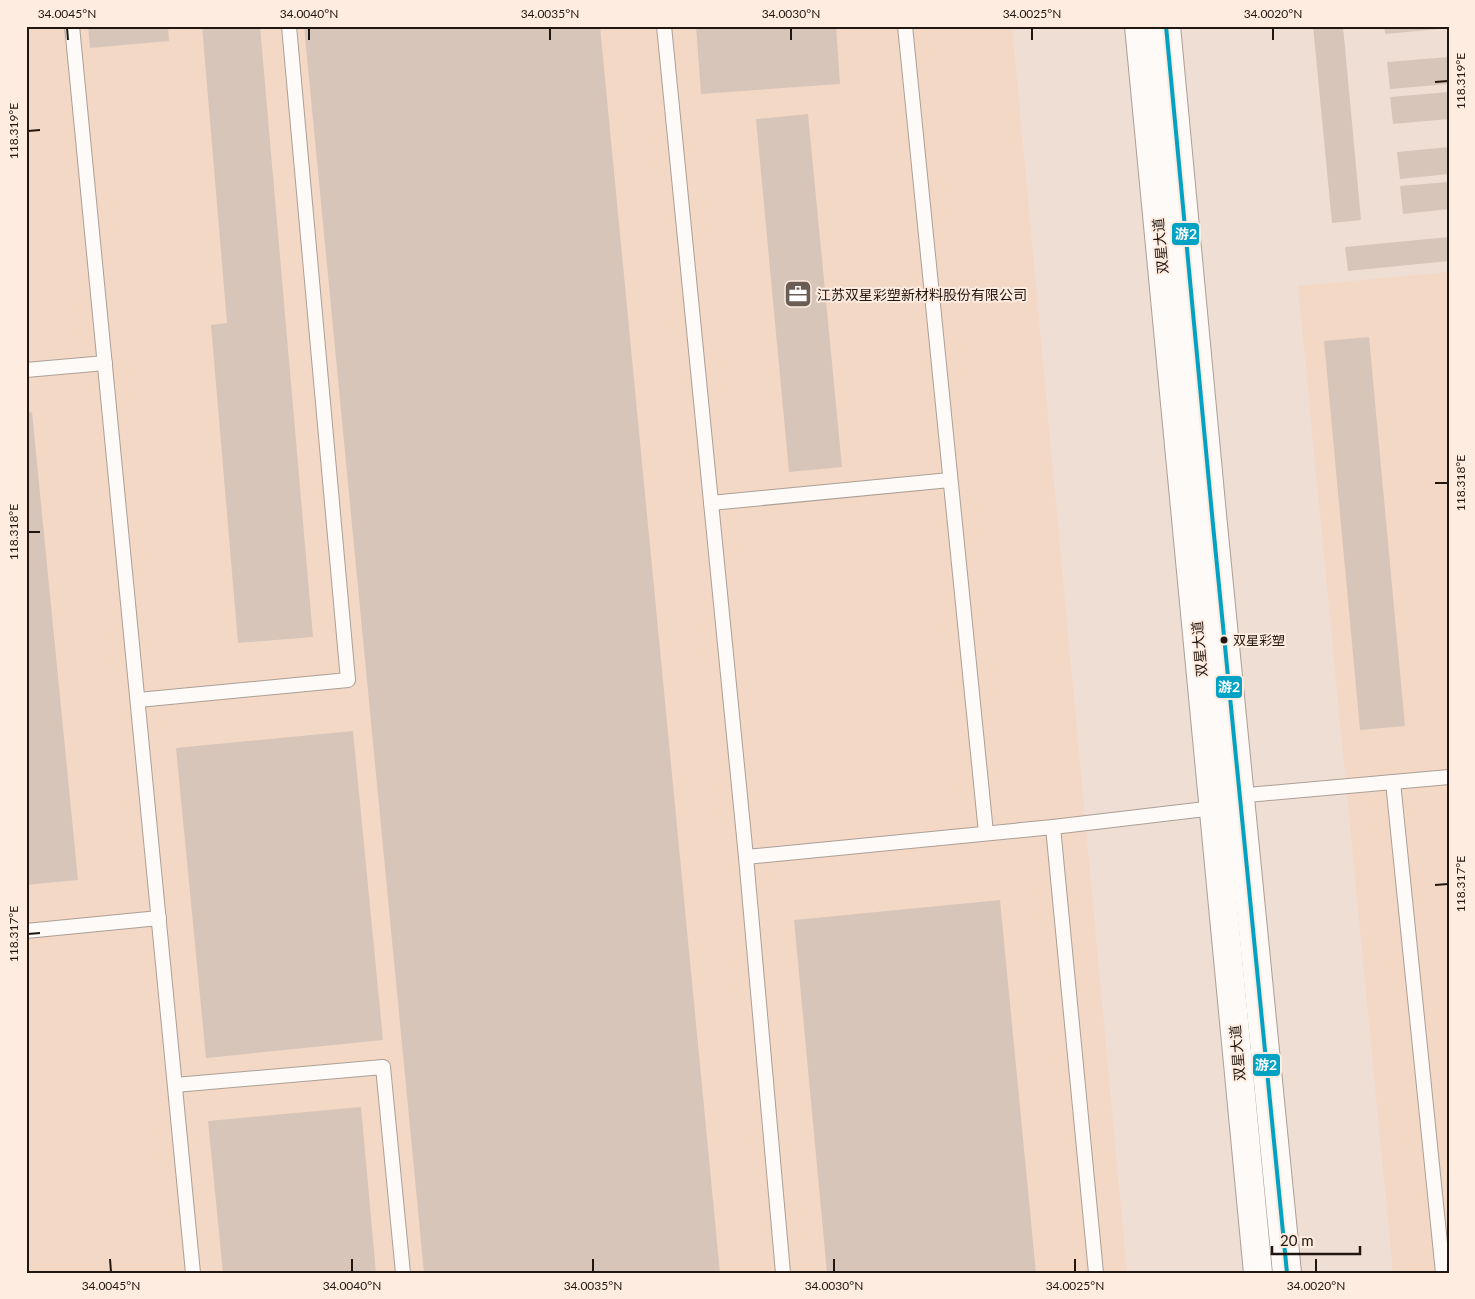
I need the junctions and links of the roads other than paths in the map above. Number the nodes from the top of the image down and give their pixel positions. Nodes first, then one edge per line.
1 (72, 26) edge
2 (289, 26) edge
3 (664, 26) edge
4 (905, 26) edge
5 (1139, 26) edge
6 (1166, 26) edge
7 (105, 363) junction
8 (26, 370) edge
9 (950, 480) junction
10 (711, 503) junction
11 (138, 700) junction
12 (1449, 777) edge
13 (1393, 782) junction
14 (1240, 796) junction
15 (1213, 803) junction
16 (1053, 827) junction
17 (986, 833) junction
18 (746, 856) junction
19 (159, 918) junction
20 (26, 931) edge
21 (175, 1085) junction
22 (193, 1273) edge
23 (403, 1273) edge
24 (783, 1273) edge
25 (1096, 1273) edge
26 (1258, 1273) edge
27 (1287, 1273) edge
28 (1443, 1273) edge

1 - 7 lane
2 - 11 lane
3 - 10 lane
4 - 9 lane
5 - 15 street, 双星大道
6 - 14 street, 双星大道
7 - 8 lane
7 - 11 lane
9 - 10 lane
9 - 17 lane
10 - 18 lane
11 - 19 lane
12 - 13 lane
13 - 14 lane
13 - 28 lane
14 - 15 lane
14 - 27 street, 双星大道
15 - 16 lane
15 - 26 street, 双星大道
16 - 17 lane
16 - 25 lane
17 - 18 lane
18 - 24 lane
19 - 20 lane
19 - 21 lane
21 - 22 lane
21 - 23 lane

